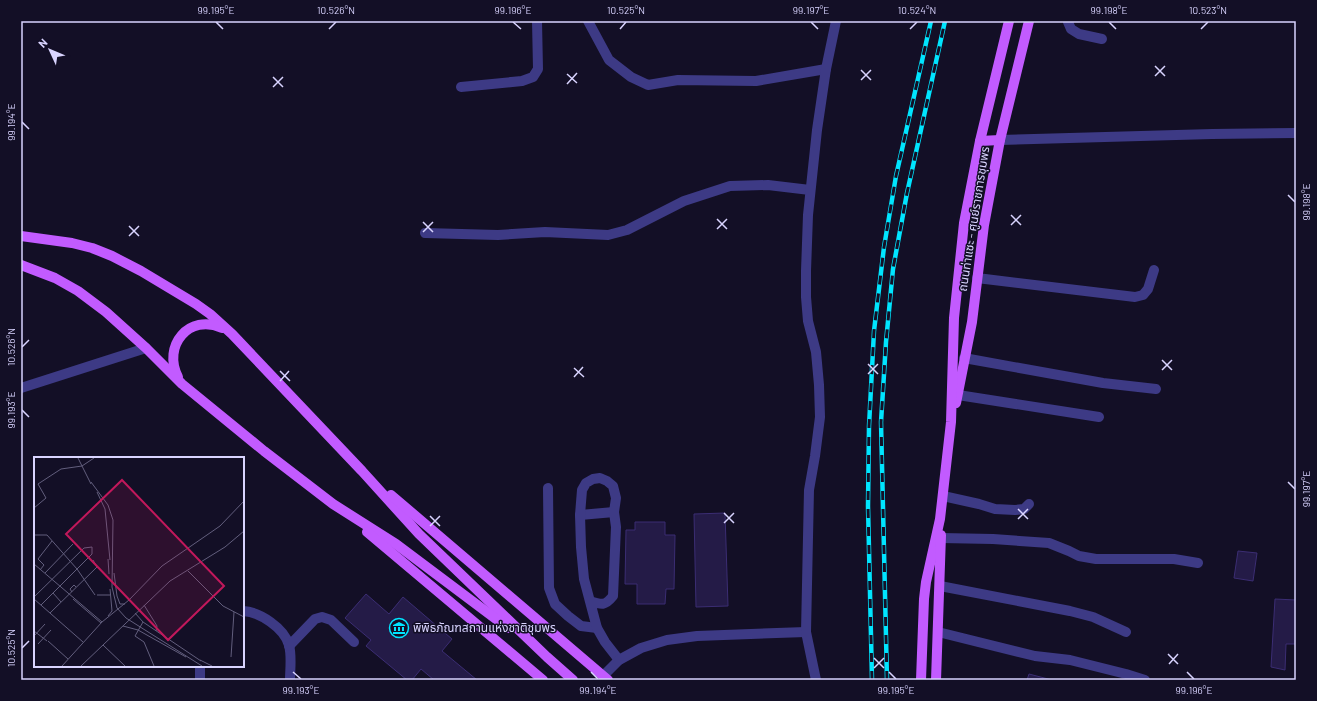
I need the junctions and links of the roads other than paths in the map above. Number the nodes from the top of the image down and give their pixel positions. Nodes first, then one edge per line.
1 (537, 21) edge
2 (588, 21) edge
3 (836, 21) edge
4 (1009, 21) edge
5 (1029, 21) edge
6 (1069, 21) edge
7 (1102, 39) dead end
8 (826, 69) junction
9 (461, 87) dead end
10 (1296, 133) edge
11 (1000, 140) junction
12 (980, 141) junction
13 (810, 190) junction
14 (425, 233) dead end
15 (21, 236) edge
16 (21, 265) edge
17 (1154, 270) dead end
18 (977, 278) junction
19 (232, 334) junction
20 (146, 348) junction
21 (964, 358) junction
22 (182, 384) junction
23 (21, 388) edge
24 (1156, 389) dead end
25 (958, 396) junction
26 (1099, 416) dead end
27 (951, 422) junction
28 (362, 471) junction
29 (548, 488) dead end
30 (943, 496) junction
31 (333, 504) junction
32 (1029, 504) dead end
33 (614, 512) junction
34 (580, 515) junction
35 (940, 519) junction
36 (941, 538) junction
37 (1198, 563) dead end
38 (940, 586) junction
39 (590, 601) junction
40 (244, 611) edge
41 (597, 628) junction
42 (806, 632) junction
43 (938, 632) junction
44 (1126, 632) dead end
45 (354, 642) dead end
46 (289, 646) junction
47 (547, 657) junction
48 (619, 660) junction
49 (200, 667) edge
50 (605, 678) edge
51 (200, 680) edge
52 (290, 680) edge
53 (543, 680) edge
54 (573, 680) edge
55 (816, 680) edge
56 (921, 680) edge
57 (936, 680) edge
58 (1145, 680) edge

1 - 9 street
2 - 8 street
3 - 8 street
4 - 12 main road, ถนนท่าแซะ - ศูนย์ราชการชุมพร
5 - 11 main road, ถนนท่าแซะ - ศูนย์ราชการชุมพร
6 - 7 street
8 - 13 street
10 - 11 street
11 - 12 main road
11 - 18 main road, ถนนท่าแซะ - ศูนย์ราชการชุมพร
12 - 27 main road, ถนนท่าแซะ - ศูนย์ราชการชุมพร
13 - 14 street
13 - 42 street
15 - 19 main road
16 - 20 main road
17 - 18 street
18 - 21 main road, ถนนท่าแซะ - ศูนย์ราชการชุมพร
19 - 22 main road
19 - 28 main road
20 - 22 main road
20 - 23 street
21 - 24 street
21 - 25 main road, ถนนท่าแซะ - ศูนย์ราชการชุมพร
22 - 31 main road
25 - 26 street
25 - 27 main road, ถนนท่าแซะ - ศูนย์ราชการชุมพร
27 - 30 main road, ถนนท่าแซะ - ศูนย์ราชการชุมพร
28 - 47 main road
28 - 50 main road
29 - 41 street
30 - 32 street
30 - 35 main road, ถนนท่าแซะ - ศูนย์ราชการชุมพร
31 - 47 main road
31 - 53 main road
33 - 34 street
33 - 34 street
33 - 39 street
34 - 39 street
35 - 36 main road
35 - 56 main road
36 - 37 street
36 - 38 main road
38 - 43 main road
38 - 44 street
39 - 41 street
40 - 46 street
41 - 48 street
42 - 48 street
42 - 55 street
43 - 57 main road
43 - 58 street
45 - 46 street
46 - 52 street
47 - 54 main road
48 - 50 street
49 - 51 street

